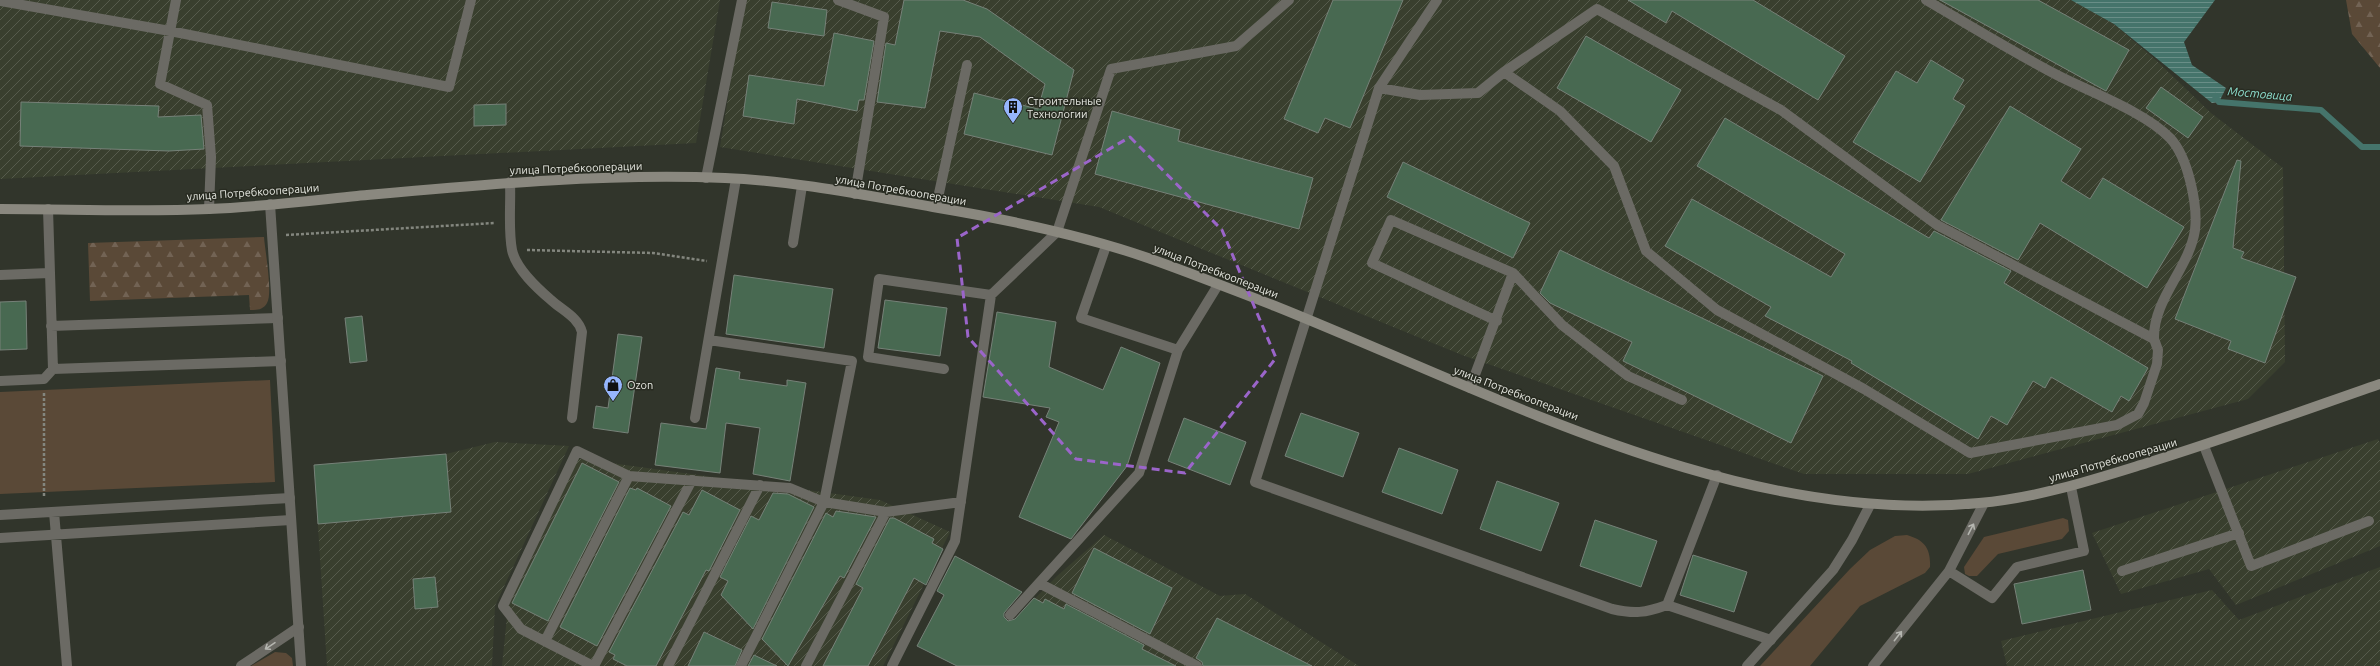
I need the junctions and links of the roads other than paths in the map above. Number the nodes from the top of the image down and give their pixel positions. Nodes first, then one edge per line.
1 (176, 0) edge
2 (471, 0) edge
3 (742, 0) edge
4 (838, 0) edge
5 (1289, 0) edge
6 (1437, 0) edge
7 (1926, 0) edge
8 (0, 1) edge
9 (170, 31) junction
10 (967, 65) dead end
11 (1504, 72) junction
12 (1379, 88) junction
13 (706, 178) junction
14 (736, 179) junction
15 (510, 182) junction
16 (802, 186) junction
17 (855, 194) junction
18 (270, 204) junction
19 (936, 207) junction
20 (0, 209) edge
21 (48, 209) junction
22 (209, 209) junction
23 (1057, 232) junction
24 (793, 243) dead end
25 (1106, 246) junction
26 (1514, 273) junction
27 (49, 274) junction
28 (0, 275) edge
29 (1218, 285) junction
30 (991, 296) junction
31 (278, 318) junction
32 (1304, 319) junction
33 (1497, 321) junction
34 (51, 326) junction
35 (2154, 339) junction
36 (709, 340) junction
37 (1178, 350) junction
38 (281, 361) junction
39 (53, 369) junction
40 (944, 369) dead end
41 (0, 381) edge
42 (2380, 384) edge
43 (1470, 388) junction
44 (1682, 400) dead end
45 (572, 418) dead end
46 (694, 418) dead end
47 (2204, 446) junction
48 (1717, 475) junction
49 (628, 476) junction
50 (692, 480) junction
51 (760, 485) junction
52 (2071, 487) junction
53 (290, 498) junction
54 (824, 502) junction
55 (960, 502) junction
56 (1984, 503) junction
57 (1870, 506) junction
58 (49, 512) junction
59 (886, 512) junction
60 (0, 515) edge
61 (292, 520) junction
62 (2369, 521) dead end
63 (2239, 533) junction
64 (56, 534) junction
65 (0, 538) edge
66 (2122, 570) dead end
67 (1949, 571) junction
68 (1039, 583) junction
69 (1667, 605) junction
70 (1010, 615) dead end
71 (299, 627) junction
72 (1770, 640) junction
73 (545, 641) junction
74 (67, 666) edge
75 (241, 666) edge
76 (301, 666) edge
77 (594, 666) edge
78 (668, 666) edge
79 (741, 666) edge
80 (806, 666) edge
81 (892, 666) edge
82 (1197, 666) edge
83 (1746, 666) edge
84 (1873, 666) edge

1 - 9 street
2 - 9 street
3 - 13 street
4 - 17 street
5 - 23 street
6 - 12 street
7 - 35 street
8 - 9 street
9 - 22 street
10 - 19 street
11 - 12 street
11 - 35 street
11 - 35 street
12 - 32 street
13 - 14 main road, улица Потребкооперации
13 - 15 main road, улица Потребкооперации
14 - 16 main road, улица Потребкооперации
14 - 36 street
15 - 18 main road, улица Потребкооперации
15 - 45 street
16 - 17 main road, улица Потребкооперации
16 - 24 street
17 - 19 main road, улица Потребкооперации
18 - 22 main road, улица Потребкооперации
18 - 31 street
19 - 23 main road, улица Потребкооперации
20 - 21 main road, улица Потребкооперации
21 - 22 main road, улица Потребкооперации
21 - 27 street
23 - 25 main road, улица Потребкооперации
23 - 30 street
25 - 29 main road, улица Потребкооперации
25 - 37 street
26 - 33 street
26 - 33 street
26 - 44 street
27 - 28 street
27 - 34 street
29 - 32 main road, улица Потребкооперации
29 - 37 street
30 - 40 street
30 - 55 street
31 - 34 street
31 - 38 street
32 - 43 main road, улица Потребкооперации
32 - 69 street
33 - 43 street
34 - 39 street
36 - 46 street
36 - 54 street
37 - 68 street
38 - 39 street
38 - 53 street
39 - 41 street
42 - 47 main road, улица Потребкооперации
43 - 48 main road, улица Потребкооперации
47 - 52 main road, улица Потребкооперации
47 - 63 street
48 - 57 main road, улица Потребкооперации
48 - 69 street
49 - 50 street
49 - 73 street
49 - 73 street
50 - 51 street
50 - 77 street
51 - 54 street
51 - 78 street
52 - 56 main road, улица Потребкооперации
52 - 67 street
53 - 58 street
53 - 61 street
54 - 59 street
54 - 79 street
55 - 59 street
55 - 81 street
56 - 57 main road, улица Потребкооперации
67 -> 56 street
57 - 72 street
58 - 60 street
58 - 64 street
59 - 80 street
61 - 64 street
61 - 71 street
62 - 63 street
63 - 66 street
64 - 65 street
64 - 74 street
84 -> 67 street
68 - 70 street
68 - 82 street
69 - 72 street
71 -> 75 street
71 - 76 street
72 - 83 street
73 - 77 street

